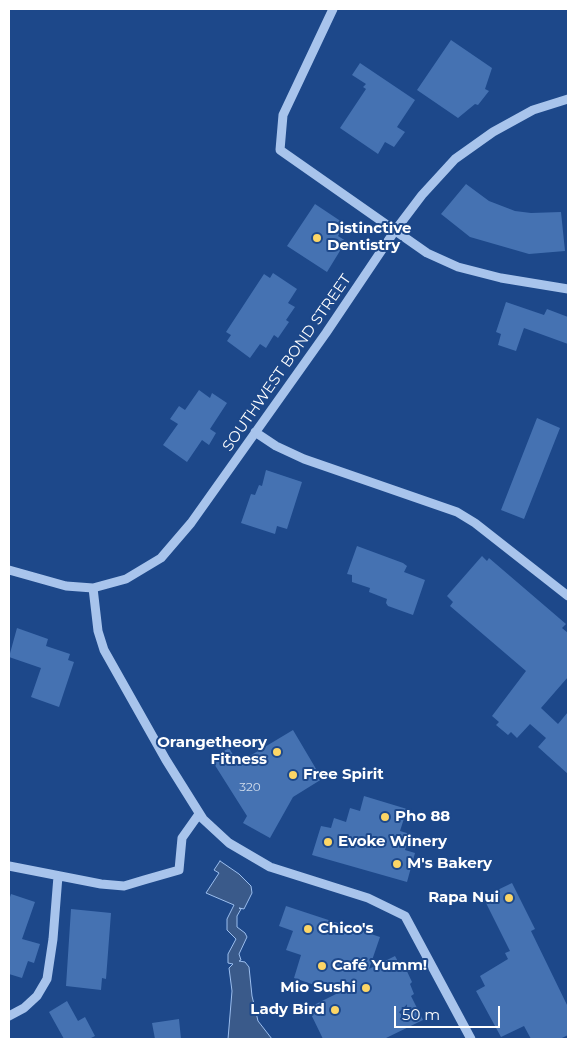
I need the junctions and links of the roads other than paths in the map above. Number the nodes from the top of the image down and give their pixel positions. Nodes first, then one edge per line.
1 (334, 9) edge
2 (568, 99) edge
3 (394, 232) junction
4 (568, 289) edge
5 (255, 432) junction
6 (9, 570) edge
7 (93, 588) junction
8 (568, 596) edge
9 (199, 814) junction
10 (9, 866) edge
11 (58, 876) junction
12 (9, 1016) edge
13 (471, 1039) edge

1 - 3 street
2 - 3 street, SOUTHWEST BOND STREET
3 - 4 street
3 - 5 street, SOUTHWEST BOND STREET
5 - 7 street, SOUTHWEST BOND STREET
5 - 8 street
6 - 7 street, SOUTHWEST BOND STREET
7 - 9 street
9 - 11 street
9 - 13 street
10 - 11 street
11 - 12 street

